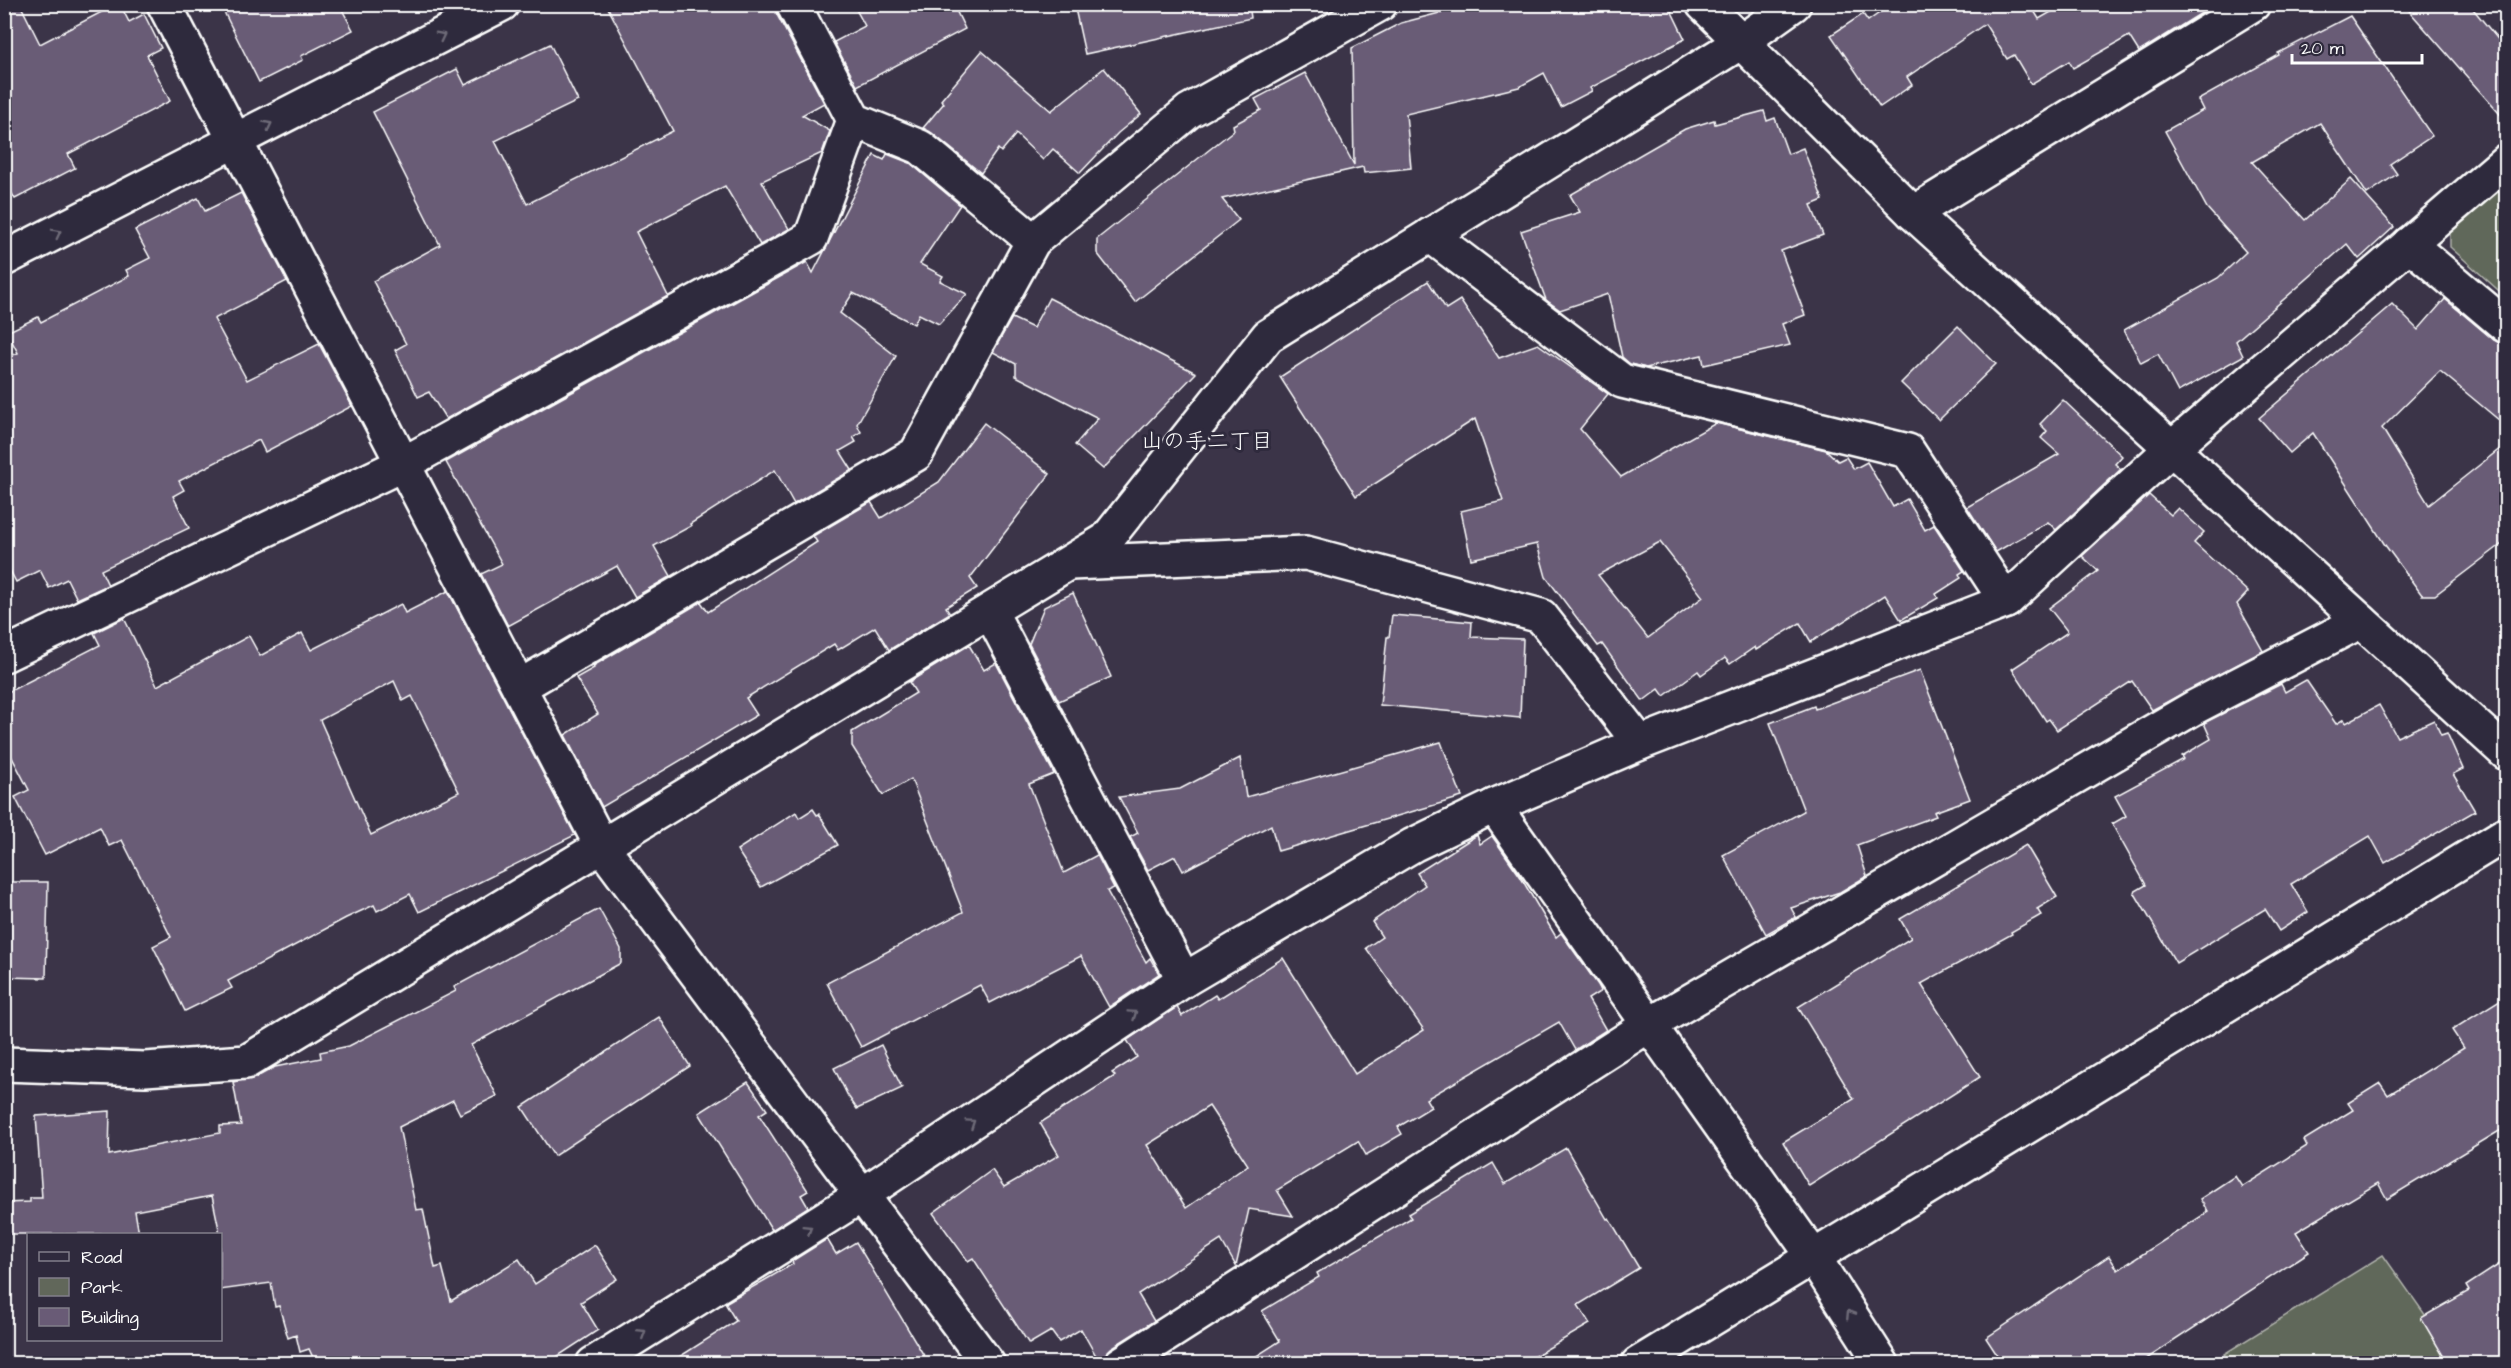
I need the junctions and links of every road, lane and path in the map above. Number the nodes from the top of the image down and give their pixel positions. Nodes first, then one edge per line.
1 (164, 4) edge
2 (502, 4) edge
3 (793, 4) edge
4 (1380, 4) edge
5 (1703, 4) edge
6 (1794, 4) edge
7 (2253, 4) edge
8 (1741, 42) junction
9 (854, 120) junction
10 (236, 141) junction
11 (2506, 161) edge
12 (1913, 213) junction
13 (1430, 235) junction
14 (1033, 241) junction
15 (2409, 244) junction
16 (4, 260) edge
17 (2506, 326) edge
18 (2172, 448) junction
19 (403, 464) junction
20 (1069, 564) junction
21 (2006, 601) junction
22 (990, 611) junction
23 (2361, 621) junction
24 (4, 655) edge
25 (519, 687) junction
26 (1640, 743) junction
27 (2506, 753) edge
28 (1494, 806) junction
29 (2506, 834) edge
30 (602, 847) junction
31 (1184, 980) junction
32 (1649, 1024) junction
33 (4, 1064) edge
34 (862, 1195) junction
35 (1813, 1256) junction
36 (593, 1364) edge
37 (988, 1364) edge
38 (1121, 1364) edge
39 (1638, 1364) edge
40 (1882, 1364) edge

1 - 10 street
10 -> 2 street
3 - 9 street
4 - 14 street
5 - 8 street
6 - 8 street
7 - 12 street
8 - 12 street
8 - 13 street
9 - 14 street
9 - 19 street
16 -> 10 street
10 - 19 street
11 - 15 street
12 - 18 street
13 - 20 street
13 - 21 street
14 - 25 street
15 - 17 street
15 - 18 street
18 - 21 street
18 - 23 street
19 - 24 street
19 - 25 street
20 - 22 street
20 - 26 street
21 - 26 street
22 - 30 street
22 - 31 street
23 - 27 street
23 - 32 street
25 - 30 street
26 - 28 street
28 - 31 street
28 - 32 street
29 - 35 street
30 - 33 street
30 - 34 street
34 -> 31 street
32 - 35 street
32 - 38 street
36 -> 34 street
34 - 37 street
35 - 39 street
40 -> 35 street

